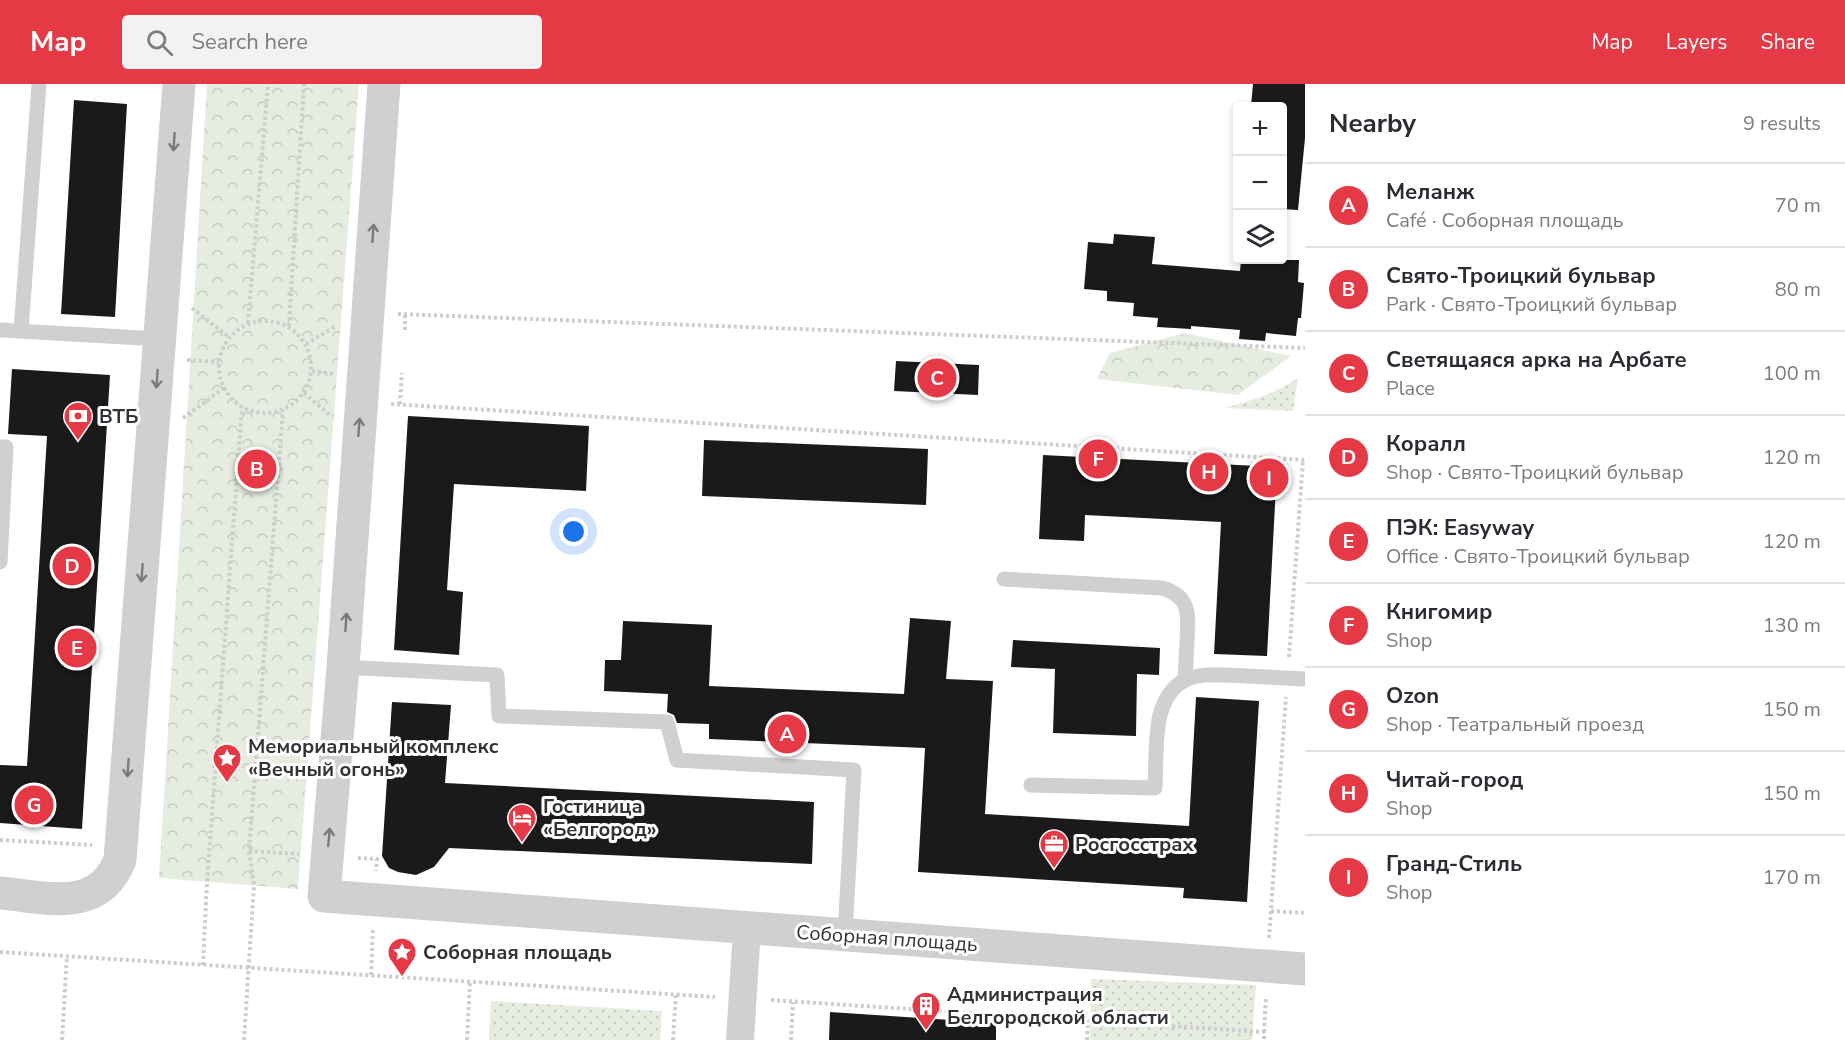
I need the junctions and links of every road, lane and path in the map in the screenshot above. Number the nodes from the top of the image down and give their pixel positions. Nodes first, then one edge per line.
1 (39, 84) edge
2 (179, 84) edge
3 (268, 84) edge
4 (304, 84) edge
5 (384, 84) edge
6 (164, 286) junction
7 (367, 307) junction
8 (405, 315) junction
9 (248, 323) junction
10 (289, 326) junction
11 (0, 330) edge
12 (405, 330) dead end
13 (21, 331) junction
14 (229, 337) junction
15 (160, 339) junction
16 (1305, 348) edge
17 (402, 373) dead end
18 (224, 388) junction
19 (361, 402) junction
20 (400, 404) junction
21 (242, 407) junction
22 (283, 410) junction
23 (152, 440) junction
24 (0, 447) edge
25 (1304, 460) edge
26 (0, 562) edge
27 (1004, 579) dead end
28 (343, 667) junction
29 (1287, 678) junction
30 (1185, 679) junction
31 (1305, 679) edge
32 (1031, 785) dead end
33 (0, 840) edge
34 (109, 846) junction
35 (0, 893) edge
36 (1271, 911) junction
37 (1305, 913) edge
38 (747, 928) junction
39 (845, 935) junction
40 (0, 952) edge
41 (67, 956) junction
42 (203, 965) junction
43 (1267, 966) junction
44 (250, 968) junction
45 (1305, 969) edge
46 (471, 981) junction
47 (676, 994) junction
48 (743, 999) junction
49 (793, 1002) junction
50 (1088, 1020) junction
51 (1264, 1032) junction
52 (62, 1040) edge
53 (244, 1040) edge
54 (467, 1040) edge
55 (673, 1040) edge
56 (740, 1040) edge
57 (791, 1040) edge
58 (1087, 1040) edge
59 (1264, 1040) edge

1 - 13 lane
2 -> 6 street
3 - 9 path
4 - 10 path
7 -> 5 street
6 - 14 path
6 - 15 street
7 - 8 path
7 - 19 street
8 - 12 path
8 - 16 path
9 - 10 path
9 - 14 path
10 - 22 path
11 - 13 lane
13 - 15 lane
14 - 18 path
15 -> 23 street
17 - 20 path
18 - 21 path
18 - 23 path
19 - 20 path
28 -> 19 street
20 - 25 path
21 - 22 path
21 - 42 path
22 - 44 path
23 -> 34 street
24 - 26 lane
25 - 29 path
27 - 30 lane
38 -> 28 street, Соборная площадь
28 - 39 lane
29 - 30 lane
29 - 31 lane
29 - 36 path
30 - 32 lane
33 - 34 path
34 - 35 street
36 - 37 path
36 - 43 path
38 - 39 street, Соборная площадь
38 - 48 street
39 - 43 street, Соборная площадь
40 - 41 path
41 - 42 path
41 - 52 path
42 - 44 path
43 - 45 street, Соборная площадь
43 - 51 path
44 - 46 path
44 - 53 path
46 - 47 path
46 - 54 path
47 - 48 path
47 - 55 path
48 - 49 path
48 - 56 street
49 - 50 path
49 - 57 path
50 - 51 path
50 - 58 path
51 - 59 path

